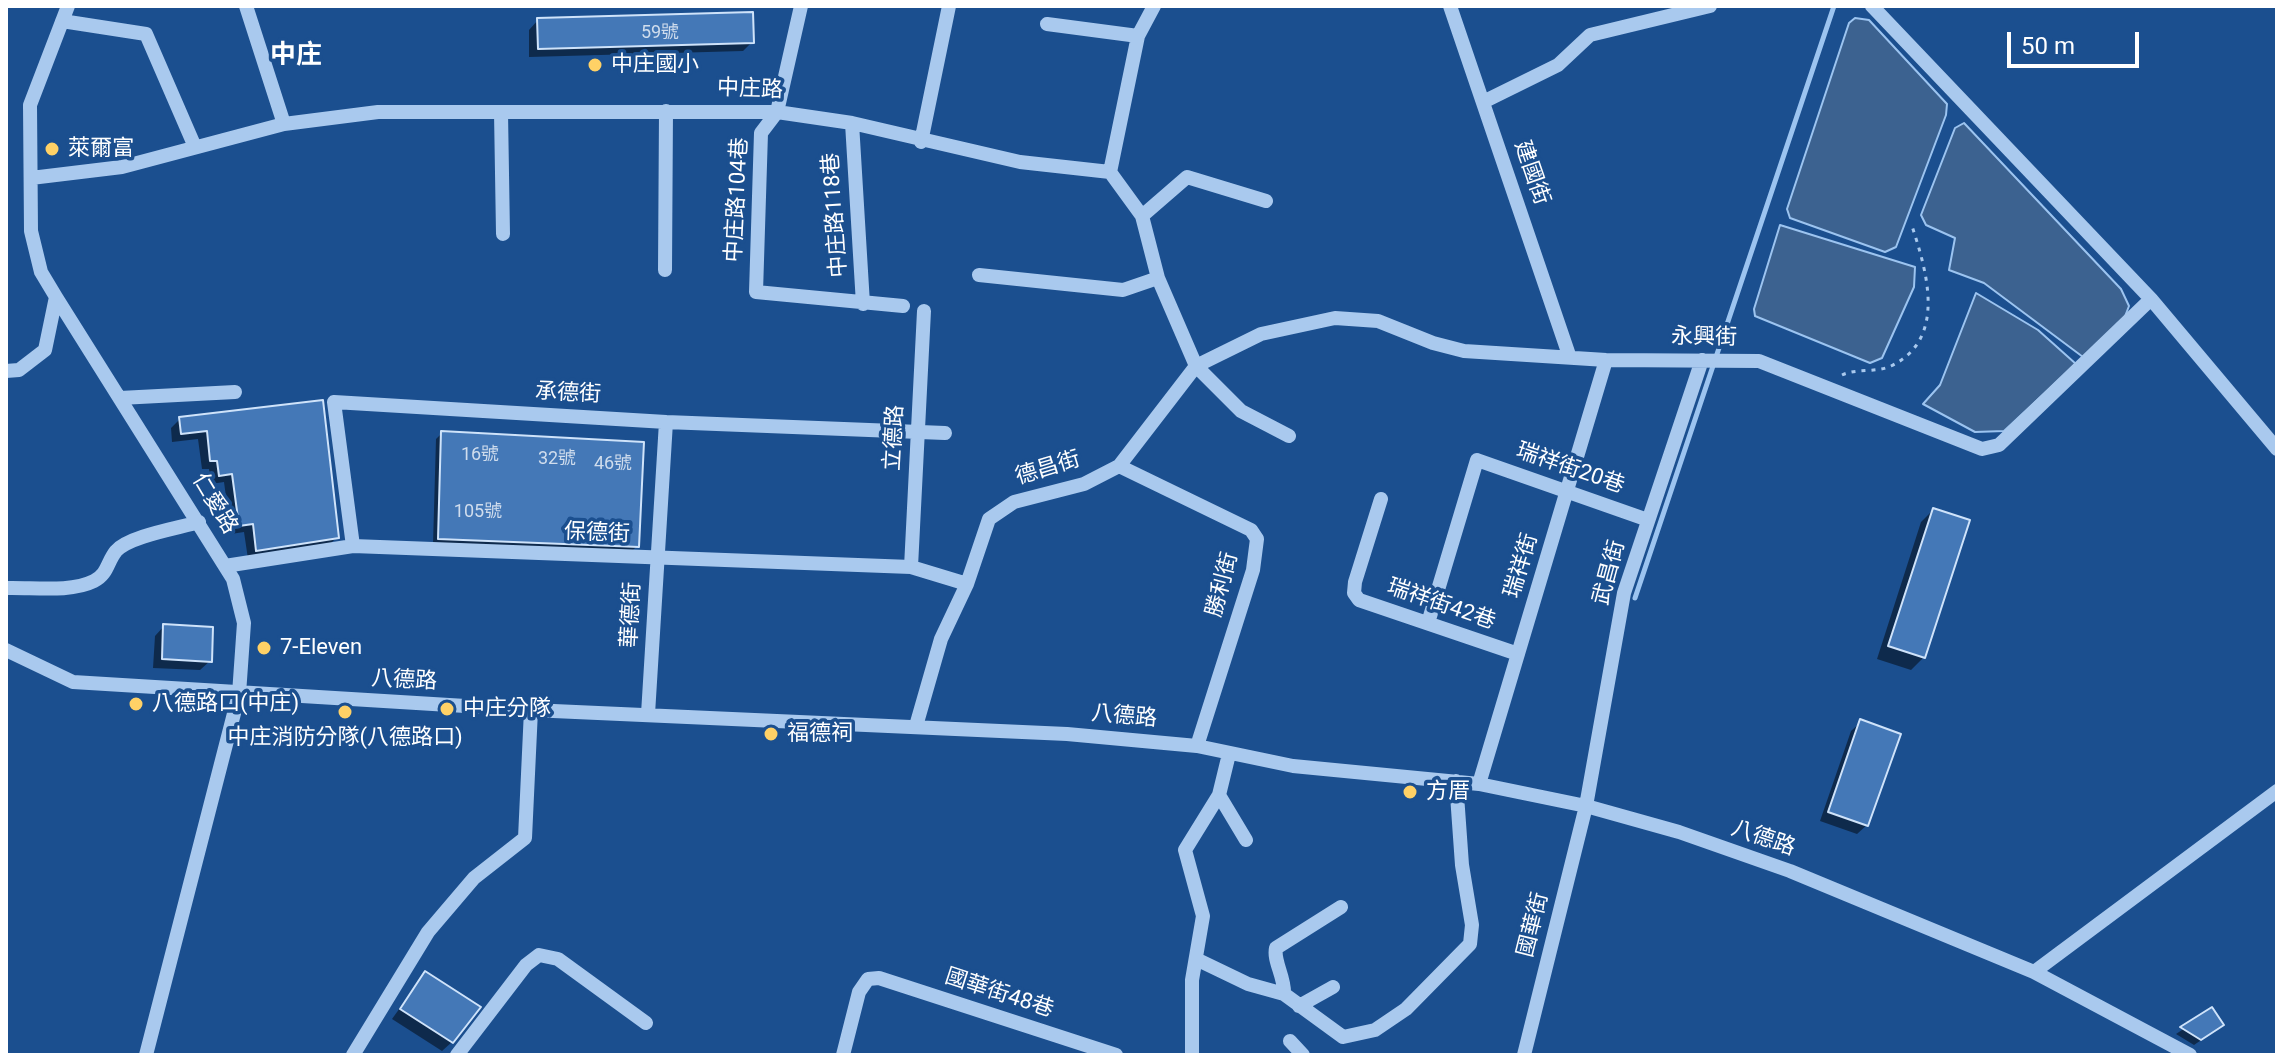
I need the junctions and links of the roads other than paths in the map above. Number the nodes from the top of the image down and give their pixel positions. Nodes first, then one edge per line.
1 (68, 6) edge
2 (246, 6) edge
3 (801, 6) edge
4 (949, 6) edge
5 (1154, 6) edge
6 (1450, 6) edge
7 (1710, 6) edge
8 (1872, 6) edge
9 (62, 21) junction
10 (1047, 24) dead end
11 (1138, 36) junction
12 (1483, 102) junction
13 (666, 111) junction
14 (501, 112) junction
15 (777, 112) junction
16 (852, 123) junction
17 (284, 124) junction
18 (921, 142) junction
19 (195, 147) junction
20 (1110, 172) junction
21 (31, 178) junction
22 (1266, 201) dead end
23 (1142, 216) junction
24 (503, 234) dead end
25 (665, 270) dead end
26 (979, 275) dead end
27 (1158, 278) junction
28 (56, 297) junction
29 (2151, 299) junction
30 (863, 304) junction
31 (903, 306) dead end
32 (924, 311) dead end
33 (1569, 355) junction
34 (1606, 360) junction
35 (1711, 360) junction
36 (1196, 366) junction
37 (6, 371) edge
38 (235, 392) dead end
39 (120, 398) junction
40 (666, 422) junction
41 (917, 432) junction
42 (945, 433) dead end
43 (1289, 436) dead end
44 (2277, 449) edge
45 (1119, 466) junction
46 (1567, 491) junction
47 (1381, 499) dead end
48 (1648, 520) junction
49 (199, 522) junction
50 (353, 546) junction
51 (658, 558) junction
52 (225, 566) junction
53 (911, 567) junction
54 (967, 584) junction
55 (6, 588) edge
56 (1428, 623) junction
57 (6, 650) edge
58 (1518, 654) junction
59 (239, 694) junction
60 (531, 710) junction
61 (648, 714) junction
62 (916, 726) junction
63 (1197, 746) junction
64 (1229, 754) junction
65 (1456, 781) junction
66 (1479, 784) junction
67 (2277, 791) edge
68 (1219, 795) junction
69 (1586, 806) junction
70 (1246, 840) dead end
71 (1341, 907) dead end
72 (1196, 959) junction
73 (2034, 972) junction
74 (1333, 987) dead end
75 (1284, 994) junction
76 (1299, 1006) junction
77 (646, 1023) dead end
78 (1290, 1041) dead end
79 (146, 1055) edge
80 (353, 1055) edge
81 (457, 1055) edge
82 (843, 1055) edge
83 (1116, 1055) edge
84 (1192, 1055) edge
85 (1303, 1055) edge
86 (1524, 1055) edge
87 (2190, 1055) edge

1 - 9 street, 仁愛路
2 - 17 street
3 - 15 street
4 - 18 street
5 - 11 street
6 - 12 street, 建國街
7 - 12 street
8 - 29 street
9 - 19 street
9 - 21 street, 仁愛路
10 - 11 street
11 - 20 street
12 - 33 street, 建國街
13 - 14 street, 中庄路
13 - 15 street, 中庄路
13 - 25 street
14 - 17 street, 中庄路
14 - 24 street
15 - 16 street, 中庄路
15 - 30 street, 中庄路104巷
16 - 18 street, 中庄路
16 - 30 street, 中庄路118巷
17 - 19 street, 中庄路
18 - 20 street, 中庄路
19 - 21 street, 中庄路
20 - 23 street
21 - 28 street, 仁愛路
22 - 23 street
23 - 27 street
26 - 27 street
27 - 36 street
28 - 37 street
28 - 39 street, 仁愛路
29 - 35 street, 永興街
29 - 44 street
30 - 31 street, 中庄路104巷
32 - 41 street, 立德路
33 - 34 street, 永興街
33 - 36 street, 永興街
34 - 35 street, 永興街
34 - 46 street, 瑞祥街
35 - 48 street, 武昌街
36 - 43 street
36 - 45 street, 德昌街
38 - 39 street
39 - 49 street, 仁愛路
40 - 41 street, 承德街
40 - 50 street, 承德街
40 - 51 street, 華德街
41 - 42 street, 承德街
41 - 53 street, 立德路
45 - 54 street, 德昌街
45 - 63 street, 勝利街
46 - 48 street, 瑞祥街20巷
46 - 56 street, 瑞祥街20巷
46 - 58 street, 瑞祥街
47 - 56 street, 瑞祥街42巷
48 - 69 street, 武昌街
49 - 52 street, 仁愛路
49 - 55 street
50 - 51 street, 保德街
50 - 52 street, 保德街
51 - 53 street, 保德街
51 - 61 street, 華德街
52 - 59 street, 仁愛路
53 - 54 street, 保德街
54 - 62 street, 德昌街
56 - 58 street, 瑞祥街42巷
57 - 59 street, 八德路
58 - 66 street, 瑞祥街
59 - 60 street, 八德路
59 - 79 street, 仁愛路
60 - 61 street, 八德路
60 - 80 street
61 - 62 street, 八德路
62 - 63 street, 八德路
63 - 64 street, 八德路
64 - 65 street, 八德路
64 - 68 street
65 - 66 street, 八德路
65 - 76 street
66 - 69 street, 八德路
67 - 73 street
68 - 70 street
68 - 72 street
69 - 73 street, 八德路
69 - 86 street, 國華街
71 - 75 street
72 - 75 street
72 - 84 street
73 - 87 street, 八德路
74 - 76 street
75 - 76 street
77 - 81 street
78 - 85 street
82 - 83 street, 國華街48巷

